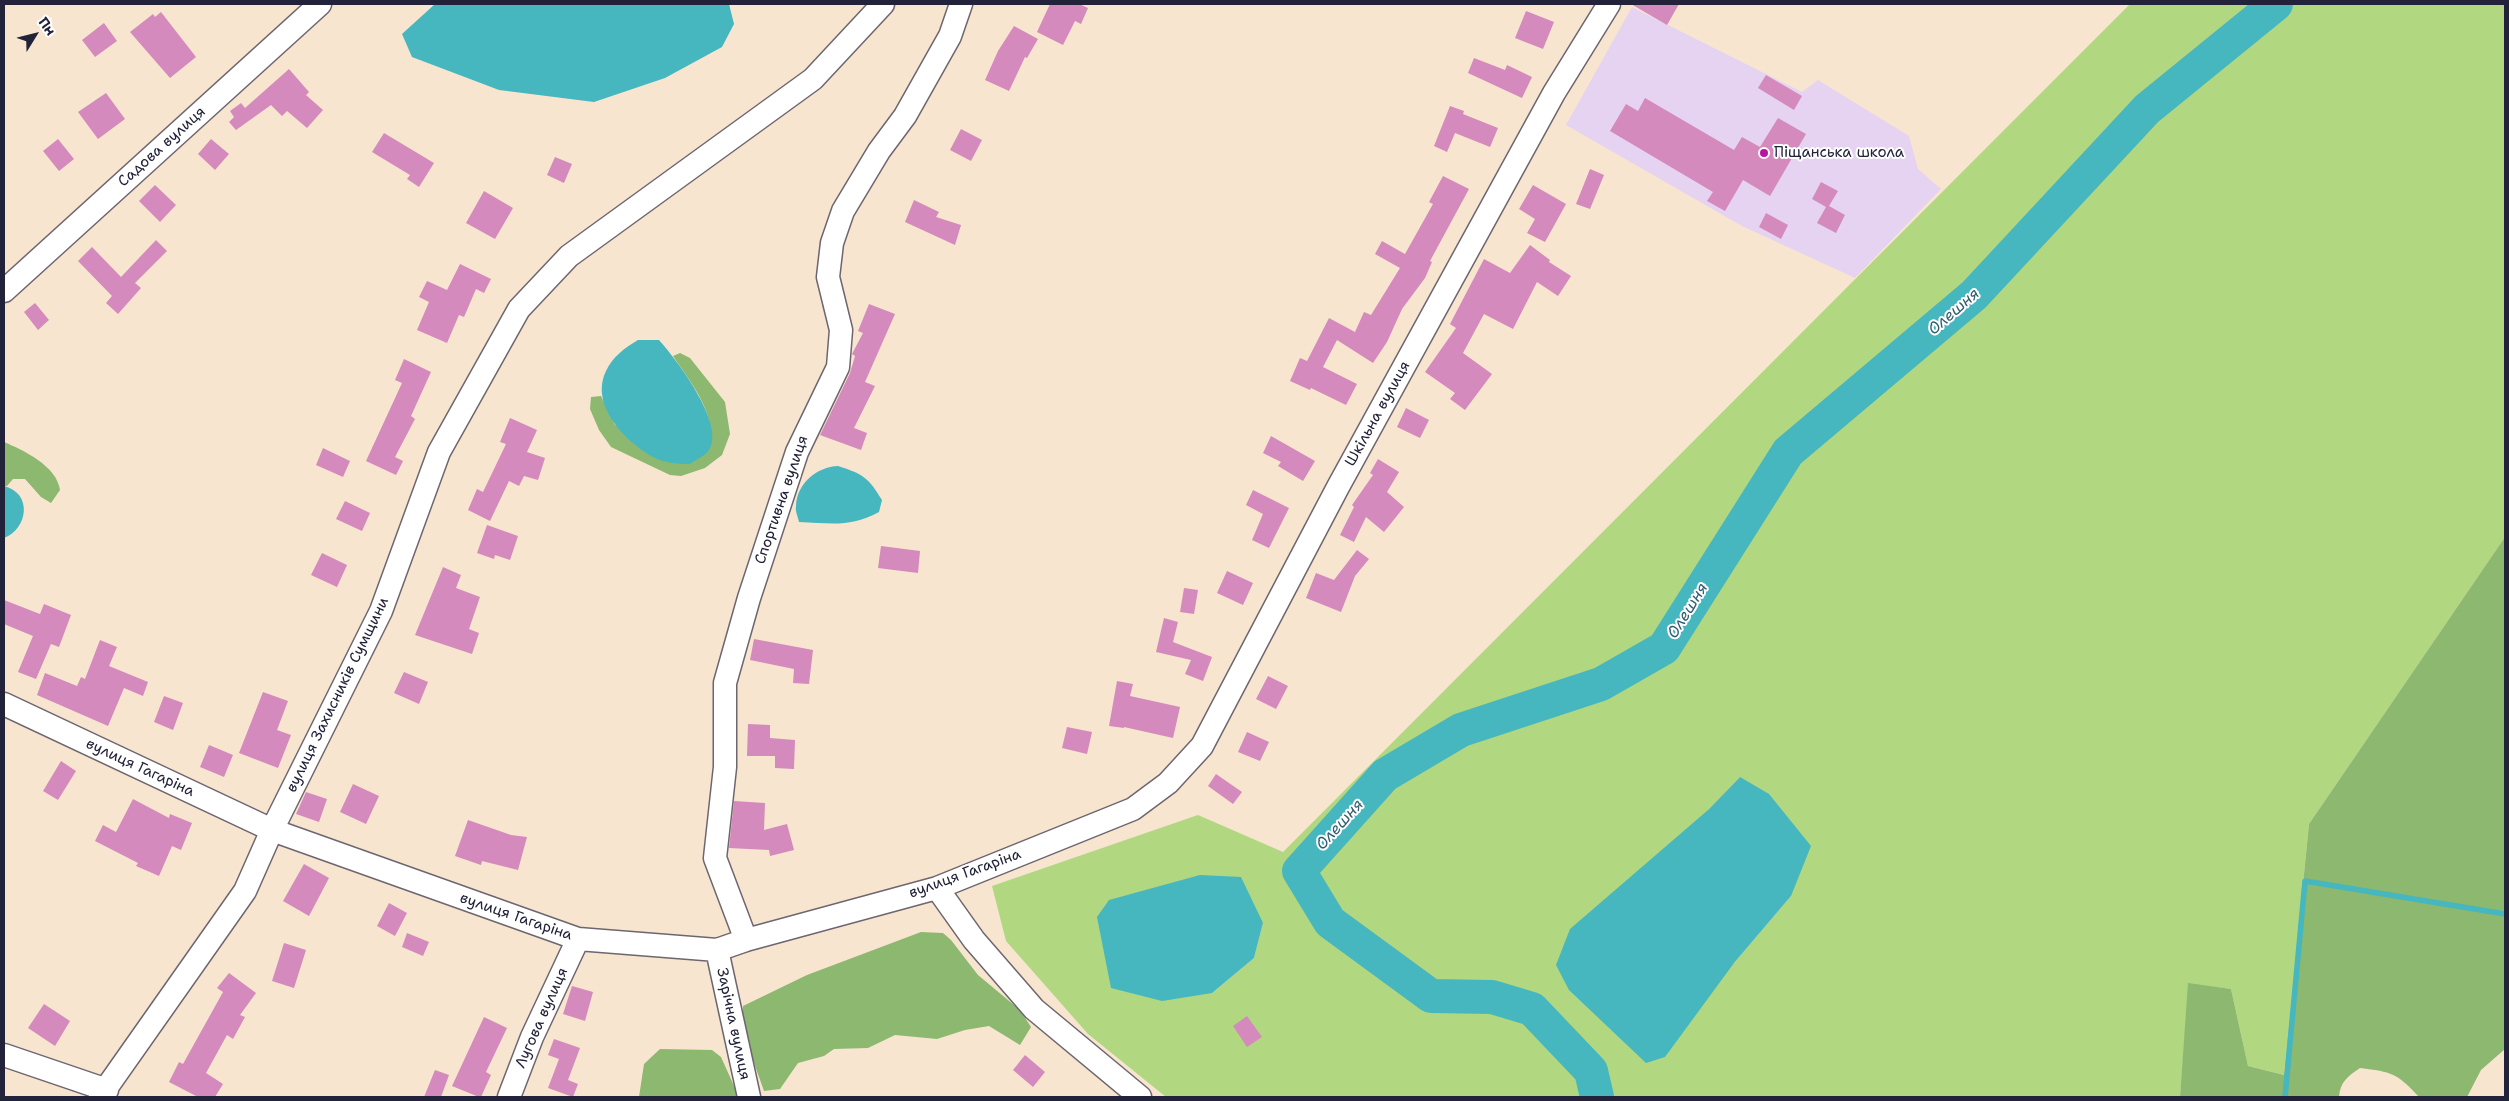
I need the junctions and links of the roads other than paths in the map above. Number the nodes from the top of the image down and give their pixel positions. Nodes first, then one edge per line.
1 (320, 4) edge
2 (883, 4) edge
3 (961, 4) edge
4 (1609, 4) edge
5 (4, 291) edge
6 (4, 704) edge
7 (1133, 809) joint
8 (272, 830) junction
9 (936, 888) junction
10 (578, 940) junction
11 (746, 940) junction
12 (717, 950) junction
13 (4, 1054) edge
14 (103, 1094) edge
15 (509, 1097) edge
16 (749, 1097) edge
17 (1140, 1097) edge

1 - 5 street, Садова вулиця
2 - 8 street, вулиця Захисників Сумщини
3 - 11 street, Спортивна вулиця
4 - 7 street, Шкільна вулиця
6 - 8 street, вулиця Гагаріна
7 - 9 street, вулиця Гагаріна
8 - 10 street, вулиця Гагаріна
8 - 14 street, вулиця Захисників Сумщини
9 - 11 street, вулиця Гагаріна
9 - 17 street
10 - 12 street, вулиця Гагаріна
10 - 15 street, Лугова вулиця
11 - 12 street, вулиця Гагаріна
12 - 16 street, Зарічна вулиця
13 - 14 street

